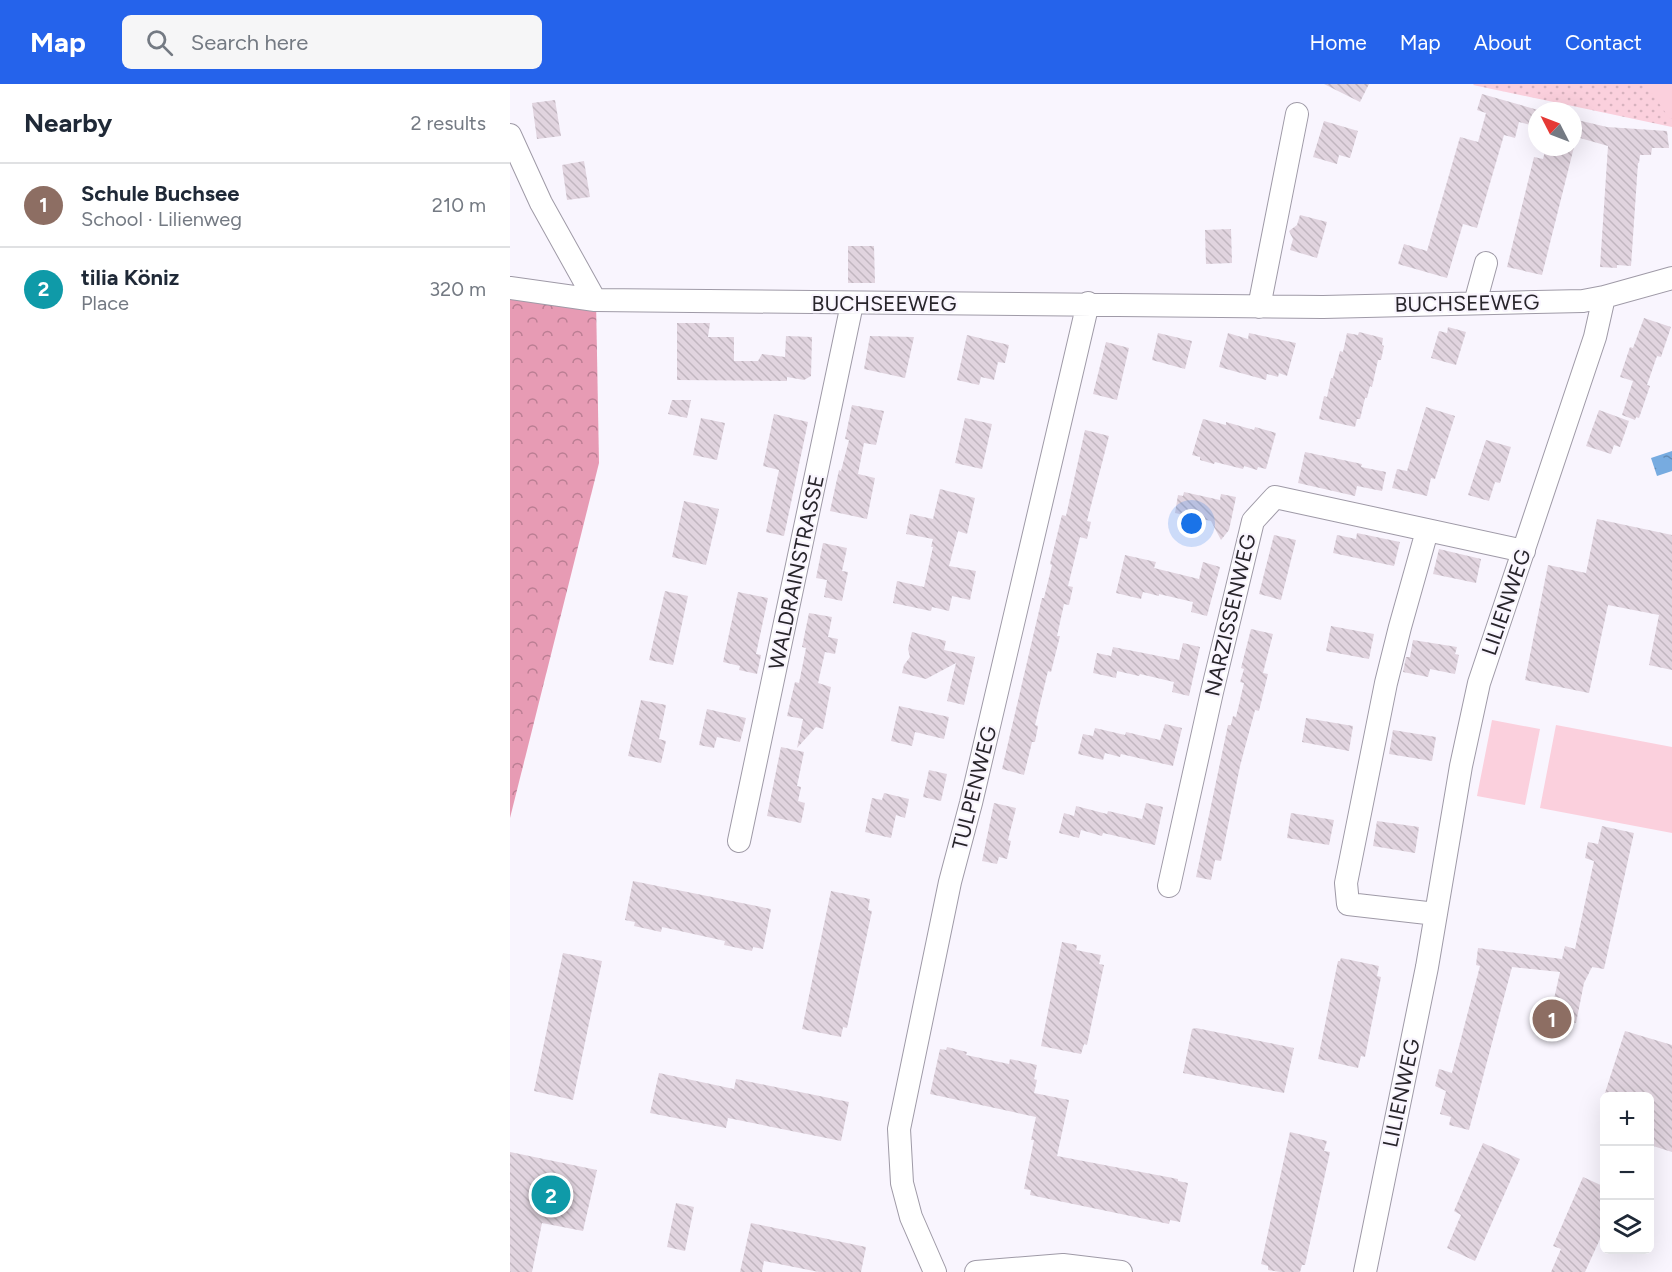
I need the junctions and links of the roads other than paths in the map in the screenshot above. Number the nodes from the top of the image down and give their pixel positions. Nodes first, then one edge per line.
1 (1297, 114) dead end
2 (510, 135) edge
3 (1486, 263) dead end
4 (1672, 279) edge
5 (510, 288) edge
6 (1604, 297) junction
7 (595, 300) junction
8 (1088, 303) junction
9 (1475, 303) junction
10 (852, 304) junction
11 (1259, 307) junction
12 (1427, 531) junction
13 (1524, 552) junction
14 (739, 841) dead end
15 (1169, 886) dead end
16 (1436, 914) junction
17 (935, 1272) edge
18 (976, 1272) edge
19 (1121, 1272) edge
20 (1365, 1272) edge

1 - 11 street
2 - 7 street
3 - 9 street
4 - 6 street, BUCHSEEWEG
5 - 7 street, BUCHSEEWEG
6 - 9 street, BUCHSEEWEG
6 - 13 street, LILIENWEG
7 - 10 street, BUCHSEEWEG
8 - 10 street, BUCHSEEWEG
8 - 11 street, BUCHSEEWEG
8 - 17 street, TULPENWEG
9 - 11 street, BUCHSEEWEG
10 - 14 street, WALDRAINSTRASSE
12 - 13 street, NARZISSENWEG
12 - 15 street, NARZISSENWEG
12 - 16 street
13 - 16 street, LILIENWEG
16 - 20 street, LILIENWEG
18 - 19 street

